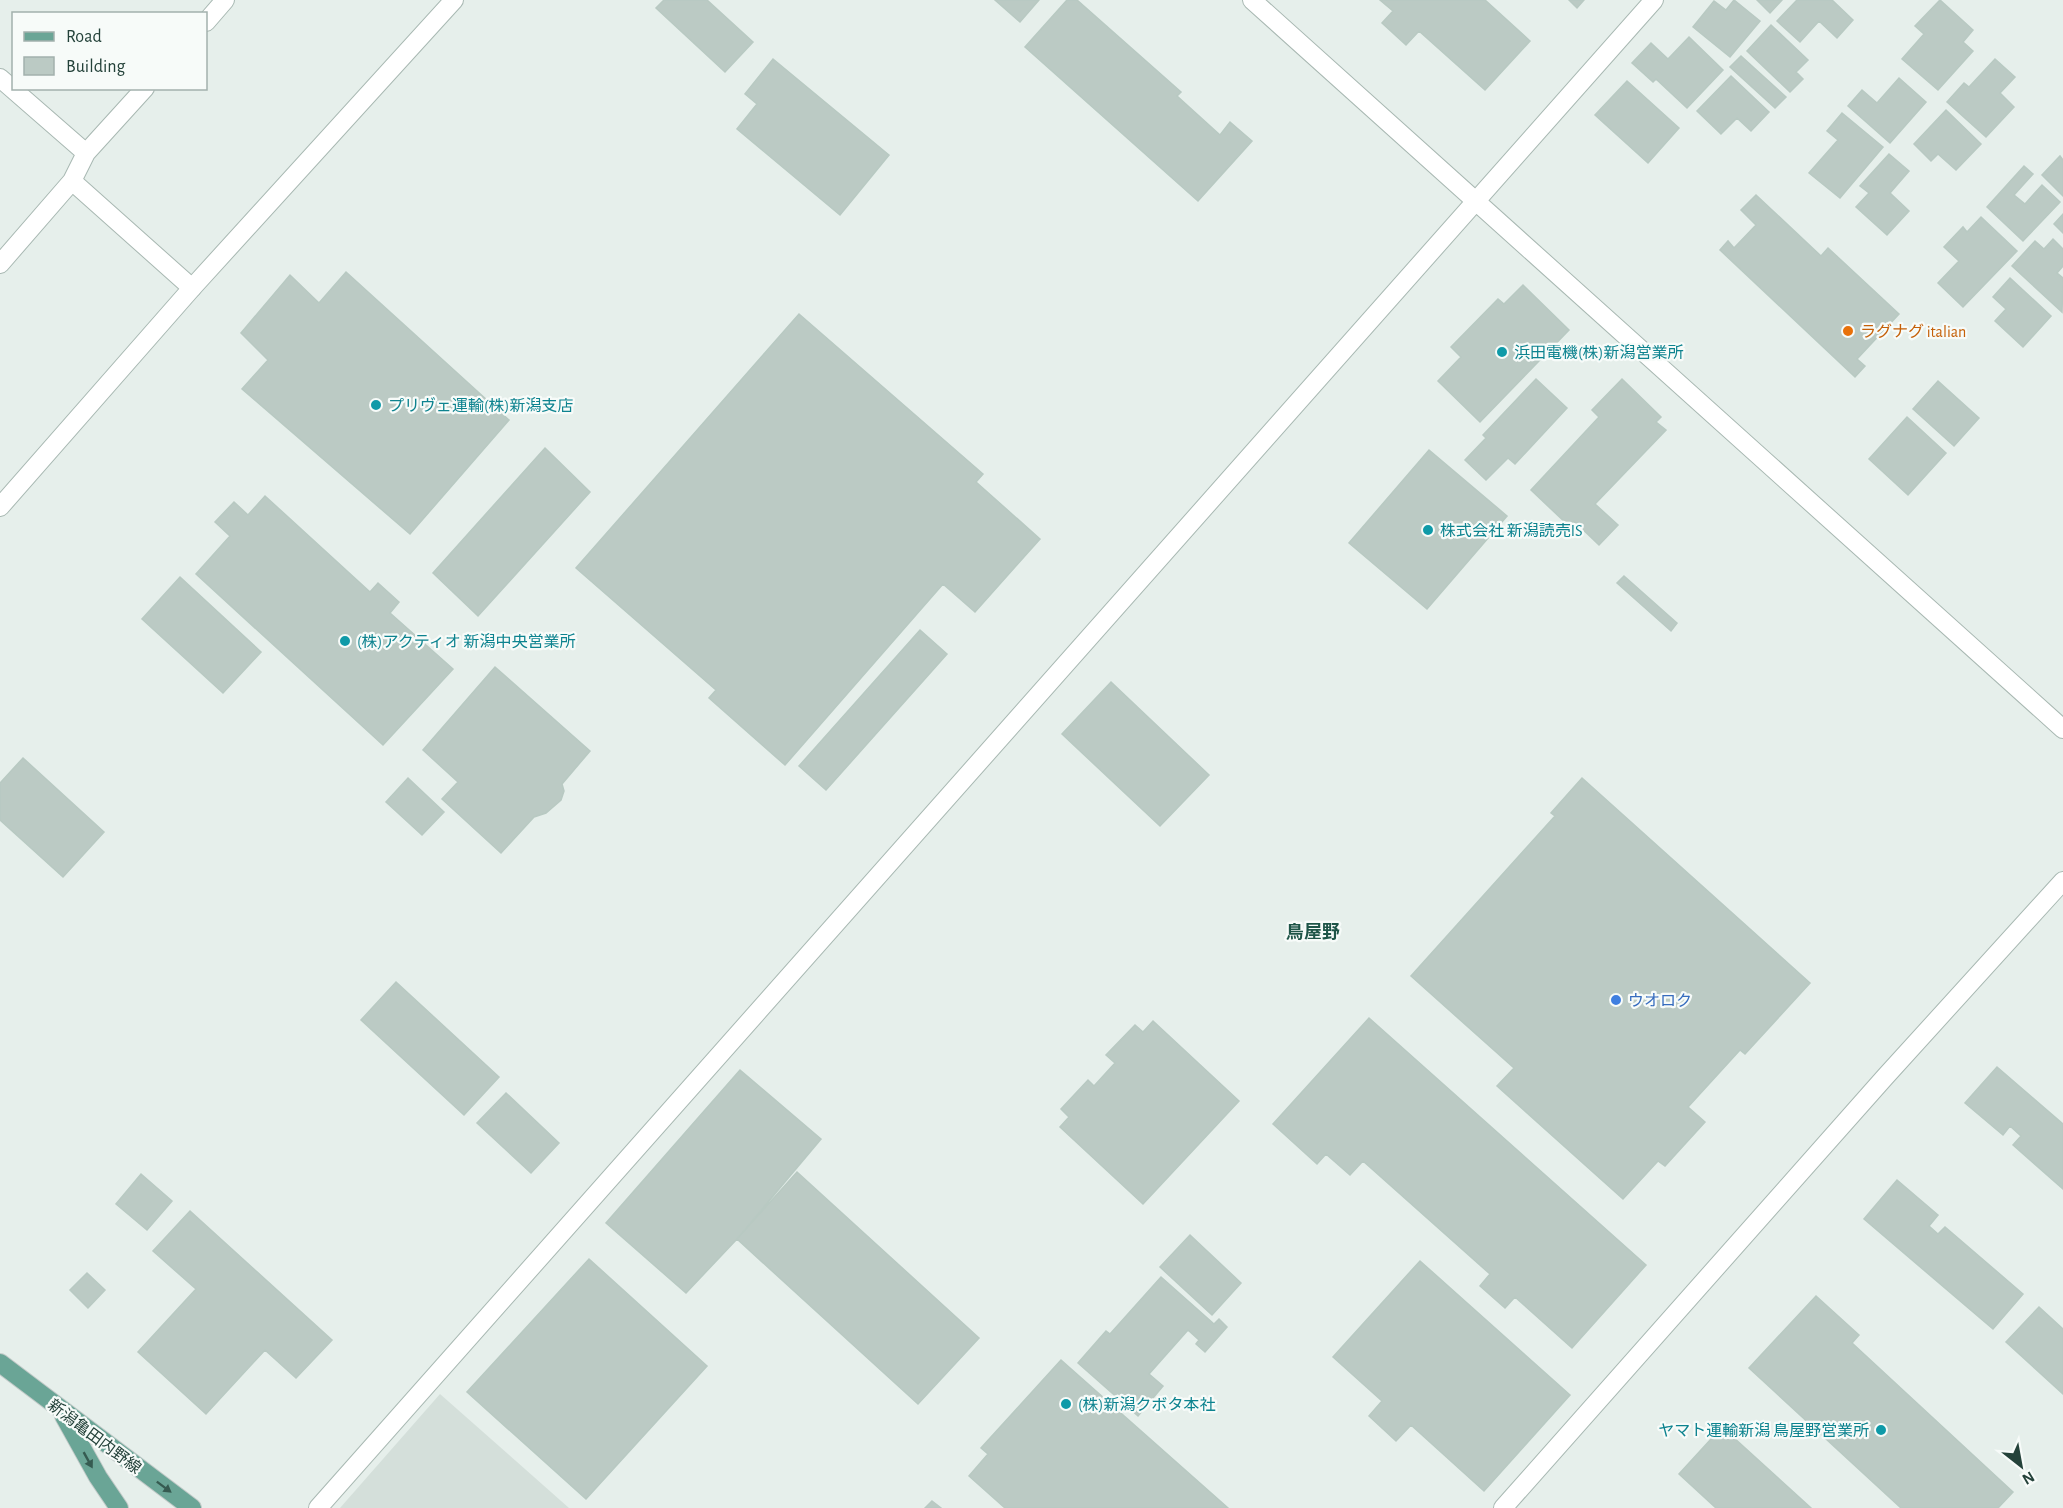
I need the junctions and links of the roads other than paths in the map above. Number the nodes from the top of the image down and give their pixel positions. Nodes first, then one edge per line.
1 (225, 0) edge
2 (454, 0) edge
3 (1252, 0) edge
4 (1654, 0) edge
5 (207, 21) edge
6 (0, 78) edge
7 (12, 88) edge
8 (14, 90) edge
9 (143, 90) edge
10 (86, 153) junction
11 (72, 181) junction
12 (1475, 201) junction
13 (0, 264) edge
14 (192, 288) junction
15 (0, 507) edge
16 (2063, 729) edge
17 (2063, 881) edge
18 (0, 1363) edge
19 (60, 1410) junction
20 (119, 1508) edge
21 (192, 1508) edge
22 (318, 1508) edge
23 (1503, 1508) edge

1 - 5 street
2 - 14 street
3 - 12 street
4 - 12 street
6 - 7 street
8 - 10 street
9 - 10 street
10 - 11 street
11 - 13 street
11 - 14 street
12 - 16 street
12 - 22 street
14 - 15 street
17 - 23 street
18 - 19 main road, 新潟亀田内野線
19 -> 20 main road
19 -> 21 main road, 新潟亀田内野線

